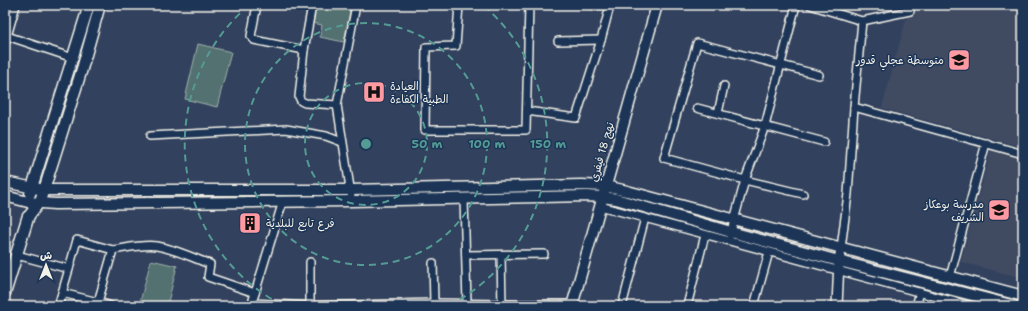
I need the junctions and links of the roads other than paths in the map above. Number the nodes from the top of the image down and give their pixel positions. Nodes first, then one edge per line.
1 (16, 5) edge
2 (89, 5) edge
3 (100, 5) edge
4 (257, 5) edge
5 (312, 5) edge
6 (356, 5) edge
7 (459, 5) edge
8 (529, 5) edge
9 (591, 5) edge
10 (634, 5) edge
11 (657, 5) edge
12 (796, 5) edge
13 (810, 5) edge
14 (610, 6) edge
15 (910, 11) dead end
16 (862, 21) junction
17 (6, 39) edge
18 (601, 40) junction
19 (558, 41) dead end
20 (304, 50) junction
21 (73, 58) junction
22 (781, 65) junction
23 (819, 75) dead end
24 (724, 86) dead end
25 (338, 106) junction
26 (854, 107) junction
27 (697, 108) dead end
28 (527, 111) junction
29 (718, 113) junction
30 (765, 126) junction
31 (150, 136) dead end
32 (342, 142) junction
33 (824, 142) dead end
34 (986, 143) junction
35 (1023, 154) edge
36 (744, 180) junction
37 (5, 182) edge
38 (605, 186) junction
39 (31, 188) junction
40 (44, 190) junction
41 (350, 190) junction
42 (804, 194) dead end
43 (5, 196) edge
44 (464, 198) junction
45 (351, 201) junction
46 (601, 201) junction
47 (28, 202) junction
48 (283, 202) junction
49 (39, 204) junction
50 (28, 217) junction
51 (645, 218) junction
52 (734, 220) junction
53 (705, 235) junction
54 (730, 237) junction
55 (841, 248) junction
56 (113, 250) junction
57 (769, 252) junction
58 (544, 254) dead end
59 (17, 255) junction
60 (466, 255) junction
61 (501, 255) junction
62 (310, 262) dead end
63 (434, 263) dead end
64 (839, 266) junction
65 (69, 269) junction
66 (950, 277) junction
67 (5, 292) edge
68 (920, 292) junction
69 (62, 293) junction
70 (255, 293) junction
71 (1023, 296) edge
72 (98, 302) junction
73 (434, 303) junction
74 (467, 303) junction
75 (955, 304) edge
76 (252, 305) edge
77 (502, 305) edge
78 (572, 305) edge
79 (58, 306) edge
80 (111, 306) edge
81 (310, 306) edge
82 (622, 306) edge
83 (687, 306) edge
84 (754, 306) edge
85 (837, 306) edge
86 (916, 306) edge
87 (970, 306) edge
88 (1015, 306) edge

1 - 17 street
2 - 21 main road
3 - 40 main road
4 - 20 street
5 - 20 street
6 - 25 street
7 - 28 street
8 - 28 street
9 - 14 street
10 - 14 street
11 - 38 main road, نهج 18 فيفري
12 - 22 street
13 - 16 street
14 - 18 street
15 - 16 street
16 - 26 street
17 - 21 street
18 - 19 street
18 - 28 street
20 - 25 street
21 - 39 main road
22 - 23 street
22 - 30 street
22 - 36 street
24 - 29 street
25 - 32 street
26 - 34 street
26 - 55 street
27 - 29 street
29 - 30 street
30 - 33 street
30 - 36 street
31 - 32 street
32 - 41 street
34 - 35 street
34 - 66 street
36 - 42 street
36 - 52 street
37 - 39 main road
38 - 41 main road
38 - 46 main road, نهج 18 فيفري
38 - 52 main road
39 - 40 main road
39 - 47 main road
40 - 41 main road
40 - 49 main road
41 - 45 street
43 - 47 main road
44 - 45 main road
44 - 46 main road
44 - 60 street
45 - 48 main road
46 - 51 street
46 - 54 main road
46 - 78 main road, نهج 18 فيفري
47 - 49 main road
47 - 50 main road
48 - 49 main road
48 - 70 street
49 - 50 main road
50 - 59 main road
51 - 53 street
51 - 82 street
52 - 54 street
52 - 55 main road
53 - 54 street
53 - 83 street
54 - 57 street
54 - 64 main road
55 - 64 street
55 - 66 main road
56 - 65 street
56 - 70 street
56 - 72 street
57 - 64 street
57 - 84 street
58 - 61 street
59 - 65 street
59 - 67 main road
60 - 61 street
60 - 74 street
61 - 77 street
62 - 81 street
63 - 73 street
64 - 68 street
64 - 85 street
64 - 88 main road
65 - 69 street
66 - 71 main road
68 - 75 street
68 - 86 street
69 - 72 street
69 - 79 street
70 - 76 street
72 - 80 street
73 - 74 street
73 - 81 street
74 - 77 street
75 - 87 street
76 - 81 street
77 - 78 street

